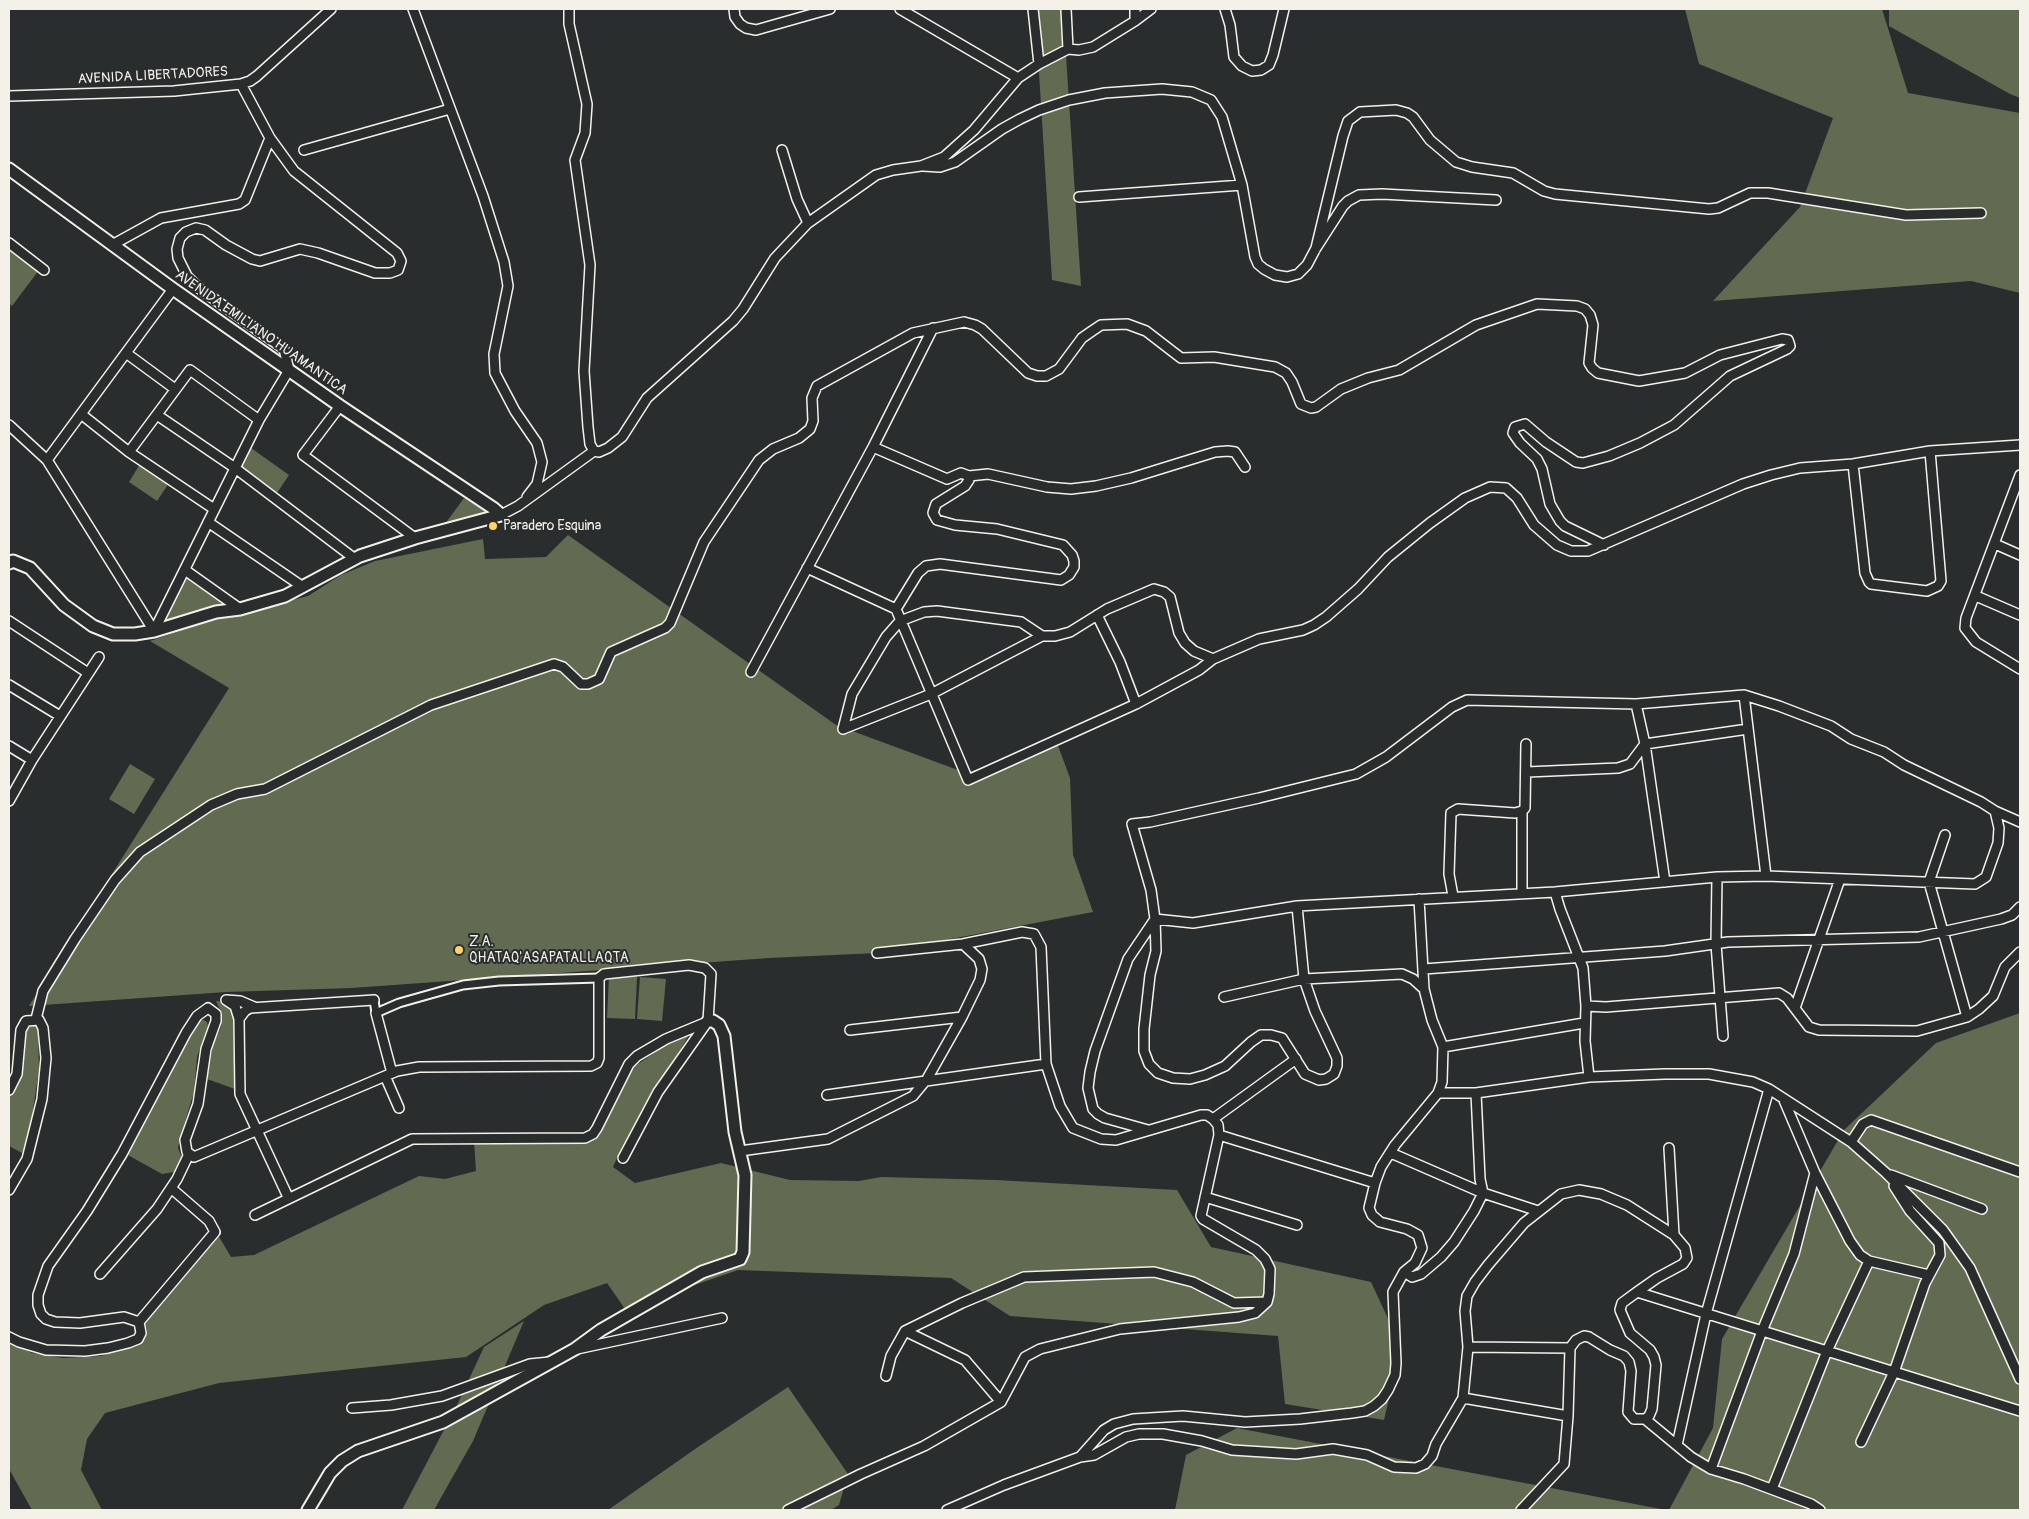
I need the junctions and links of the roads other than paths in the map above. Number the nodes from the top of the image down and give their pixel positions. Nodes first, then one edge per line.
1 (331, 9) edge
2 (413, 9) edge
3 (569, 9) edge
4 (734, 9) edge
5 (830, 9) edge
6 (900, 9) edge
7 (1033, 9) edge
8 (1066, 9) edge
9 (1134, 9) edge
10 (1151, 9) edge
11 (1225, 9) edge
12 (1284, 9) edge
13 (1135, 21) junction
14 (1068, 49) junction
15 (1039, 64) junction
16 (1018, 78) junction
17 (241, 84) junction
18 (9, 96) edge
19 (450, 109) junction
20 (270, 138) junction
21 (304, 150) dead end
22 (782, 150) dead end
23 (921, 166) junction
24 (9, 169) edge
25 (1242, 185) junction
26 (1079, 197) dead end
27 (1496, 200) dead end
28 (1981, 213) dead end
29 (808, 223) junction
30 (9, 243) edge
31 (112, 245) junction
32 (1316, 248) junction
33 (44, 270) dead end
34 (173, 290) junction
35 (933, 328) junction
36 (126, 353) junction
37 (289, 370) junction
38 (175, 390) junction
39 (340, 406) junction
40 (81, 414) junction
41 (158, 415) junction
42 (258, 420) junction
43 (9, 425) edge
44 (2020, 445) edge
45 (873, 447) junction
46 (594, 451) junction
47 (1930, 451) junction
48 (129, 452) junction
49 (47, 460) junction
50 (1853, 464) junction
51 (1245, 467) dead end
52 (235, 468) junction
53 (2020, 475) edge
54 (969, 476) junction
55 (2017, 493) edge
56 (518, 506) junction
57 (214, 509) junction
58 (501, 516) junction
59 (208, 522) junction
60 (415, 538) junction
61 (1995, 544) junction
62 (1604, 545) junction
63 (2020, 555) edge
64 (355, 559) junction
65 (9, 563) edge
66 (807, 568) junction
67 (185, 570) junction
68 (303, 587) junction
69 (1976, 596) junction
70 (240, 609) junction
71 (896, 609) junction
72 (1097, 615) junction
73 (2020, 615) edge
74 (9, 621) edge
75 (900, 621) junction
76 (154, 631) junction
77 (1042, 636) junction
78 (100, 657) dead end
79 (1213, 659) junction
80 (2020, 669) edge
81 (751, 672) dead end
82 (88, 673) junction
83 (9, 686) edge
84 (931, 694) junction
85 (1744, 695) junction
86 (1136, 704) junction
87 (1636, 704) junction
88 (60, 716) junction
89 (1748, 729) junction
90 (1526, 744) dead end
91 (1645, 744) junction
92 (9, 746) edge
93 (32, 760) junction
94 (1526, 772) junction
95 (9, 801) edge
96 (1522, 811) junction
97 (1995, 811) junction
98 (2020, 822) edge
99 (1945, 835) dead end
100 (1766, 876) junction
101 (1717, 877) junction
102 (1840, 879) junction
103 (1665, 882) junction
104 (1929, 882) junction
105 (1555, 892) junction
106 (1522, 893) junction
107 (1453, 896) junction
108 (1418, 899) junction
109 (1297, 906) junction
110 (2020, 907) edge
111 (1156, 919) junction
112 (1944, 932) junction
113 (1818, 940) junction
114 (963, 944) junction
115 (1716, 944) junction
116 (2020, 952) edge
117 (876, 953) dead end
118 (1580, 956) junction
119 (1424, 969) junction
120 (599, 978) junction
121 (1304, 979) junction
122 (1424, 989) junction
123 (1224, 997) dead end
124 (1721, 998) junction
125 (374, 1000) joint
126 (1586, 1006) junction
127 (255, 1007) junction
128 (1795, 1008) junction
129 (376, 1013) junction
130 (962, 1017) junction
131 (1967, 1017) junction
132 (36, 1019) junction
133 (239, 1019) junction
134 (708, 1021) junction
135 (1584, 1023) junction
136 (850, 1030) dead end
137 (1723, 1036) dead end
138 (1443, 1047) junction
139 (1296, 1059) junction
140 (1046, 1064) junction
141 (389, 1074) junction
142 (1589, 1077) junction
143 (927, 1079) junction
144 (1768, 1089) junction
145 (9, 1090) edge
146 (1438, 1093) junction
147 (1476, 1093) junction
148 (827, 1095) dead end
149 (1783, 1098) junction
150 (399, 1108) dead end
151 (1213, 1119) junction
152 (256, 1130) junction
153 (1148, 1130) junction
154 (1219, 1135) junction
155 (1851, 1142) junction
156 (1669, 1148) dead end
157 (740, 1151) junction
158 (1391, 1153) junction
159 (189, 1154) junction
160 (623, 1158) dead end
161 (2020, 1172) edge
162 (1815, 1173) junction
163 (1886, 1173) junction
164 (1375, 1183) junction
165 (171, 1188) junction
166 (9, 1190) edge
167 (1483, 1192) junction
168 (288, 1197) junction
169 (1205, 1197) junction
170 (1982, 1209) dead end
171 (1538, 1211) junction
172 (254, 1215) dead end
173 (1297, 1225) dead end
174 (1674, 1235) junction
175 (1869, 1261) junction
176 (1404, 1272) junction
177 (100, 1274) dead end
178 (1930, 1275) junction
179 (1637, 1292) junction
180 (1267, 1302) junction
181 (1706, 1314) junction
182 (722, 1318) dead end
183 (139, 1322) junction
184 (905, 1331) junction
185 (1762, 1331) junction
186 (9, 1336) edge
187 (1468, 1347) junction
188 (1570, 1348) junction
189 (575, 1350) junction
190 (1827, 1351) junction
191 (553, 1362) junction
192 (1894, 1372) junction
193 (886, 1376) dead end
194 (2020, 1379) edge
195 (1463, 1398) junction
196 (1000, 1402) junction
197 (352, 1408) dead end
198 (2020, 1411) edge
199 (1568, 1416) junction
200 (1645, 1419) junction
201 (1861, 1442) dead end
202 (1677, 1444) junction
203 (1080, 1457) junction
204 (1711, 1469) junction
205 (1772, 1489) junction
206 (308, 1510) edge
207 (788, 1510) edge
208 (947, 1510) edge
209 (1521, 1510) edge
210 (1820, 1510) edge

1 - 17 street, AVENIDA LIBERTADORES
2 - 19 street
3 - 46 street
4 - 5 street
6 - 16 street
7 - 15 street
8 - 14 street
9 - 13 street
10 - 13 street
11 - 12 street
13 - 14 street
14 - 15 street
15 - 16 street
16 - 23 street
17 - 18 street, AVENIDA LIBERTADORES
17 - 20 street
19 - 21 street
19 - 56 street
20 - 31 street
20 - 37 street
22 - 29 street
23 - 25 street
23 - 29 street
24 - 31 street, AVENIDA EMILIANO HUAMANTICA
25 - 26 street
25 - 32 street
27 - 32 street
28 - 32 street
29 - 46 street
30 - 33 street
31 - 34 street, AVENIDA EMILIANO HUAMANTICA
34 - 36 street
34 - 37 street, AVENIDA EMILIANO HUAMANTICA
35 - 45 street
35 - 62 street
35 - 132 street
36 - 38 street
36 - 40 street
37 - 39 street, AVENIDA EMILIANO HUAMANTICA
37 - 42 street
38 - 41 street
38 - 42 street
39 - 58 street, AVENIDA EMILIANO HUAMANTICA
39 - 60 street
40 - 48 street
40 - 49 street
41 - 48 street
41 - 52 street
42 - 52 street
43 - 49 street
44 - 47 street
45 - 54 street
45 - 66 street
46 - 56 street
47 - 50 street
47 - 50 street
48 - 57 street
49 - 76 street
50 - 62 street
51 - 54 street
52 - 57 street
52 - 64 street
53 - 55 street
54 - 71 street
55 - 61 street
56 - 58 street
57 - 59 street
58 - 60 street
59 - 67 street
59 - 68 street
60 - 64 street
61 - 63 street
61 - 69 street
62 - 79 street
64 - 68 street
65 - 76 street
66 - 71 street
66 - 81 street
67 - 70 street
67 - 76 street
68 - 70 street
69 - 73 street
69 - 80 street
70 - 76 street
71 - 75 street
72 - 77 street
72 - 79 street
72 - 86 street
74 - 82 street
75 - 77 street
75 - 84 street
75 - 84 street
77 - 84 street
78 - 82 street
79 - 86 street
82 - 88 street
83 - 88 street
84 - 86 street
85 - 87 street
85 - 89 street
85 - 97 street
87 - 91 street
87 - 111 street
88 - 93 street
89 - 91 street
89 - 100 street
90 - 94 street
91 - 94 street
91 - 103 street
92 - 93 street
93 - 95 street
94 - 96 street
96 - 106 street
96 - 107 street
97 - 98 street
97 - 104 street
99 - 104 street
100 - 101 street
100 - 102 street
101 - 103 street
101 - 115 street
102 - 104 street
102 - 113 street
103 - 105 street
104 - 112 street
105 - 106 street
105 - 118 street
106 - 107 street
107 - 108 street
108 - 109 street
108 - 119 street
109 - 111 street
109 - 121 street
110 - 112 street
111 - 139 street
111 - 153 street
112 - 113 street
112 - 131 street
113 - 115 street
113 - 128 street
114 - 117 street
114 - 130 street
114 - 140 street
115 - 118 street
115 - 124 street
116 - 131 street
118 - 119 street
118 - 126 street
119 - 122 street
120 - 129 street
120 - 134 street
120 - 141 street
121 - 122 street
121 - 123 street
121 - 139 street
122 - 138 street
124 - 126 street
124 - 128 street
124 - 137 street
125 - 127 street
125 - 129 street
126 - 135 street
127 - 133 street
127 - 133 street
128 - 131 street
129 - 141 street
130 - 136 street
130 - 143 street
132 - 145 street
132 - 166 street
133 - 152 street
134 - 157 street
134 - 160 street
134 - 168 street
135 - 138 street
135 - 142 street
138 - 146 street
139 - 151 street
140 - 143 street
140 - 153 street
141 - 150 street
141 - 152 street
142 - 144 street
142 - 147 street
143 - 148 street
143 - 157 street
144 - 149 street
144 - 181 street
146 - 147 street
146 - 158 street
147 - 167 street
149 - 155 street
149 - 162 street
151 - 153 street
151 - 154 street
152 - 159 street
152 - 168 street
154 - 164 street
154 - 169 street
155 - 161 street
155 - 163 street
156 - 174 street
157 - 189 street
158 - 164 street
158 - 167 street
159 - 165 street
159 - 183 street
162 - 175 street
162 - 185 street
163 - 170 street
163 - 178 street
163 - 194 street
164 - 176 street
165 - 177 street
165 - 183 street
167 - 171 street
167 - 176 street
168 - 172 street
169 - 173 street
169 - 180 street
171 - 174 street
171 - 187 street
174 - 179 street
175 - 178 street
175 - 190 street
176 - 203 street
178 - 192 street
179 - 181 street
179 - 200 street
180 - 184 street
180 - 196 street
181 - 185 street
181 - 202 street
182 - 189 street
183 - 186 street
184 - 193 street
184 - 196 street
185 - 190 street
185 - 204 street
187 - 188 street
187 - 195 street
188 - 199 street
188 - 200 street
189 - 191 street
190 - 192 street
190 - 205 street
191 - 197 street
191 - 206 street
192 - 198 street
192 - 201 street
195 - 199 street
195 - 203 street
196 - 207 street
199 - 209 street
200 - 202 street
202 - 204 street
203 - 208 street
204 - 205 street
205 - 210 street

